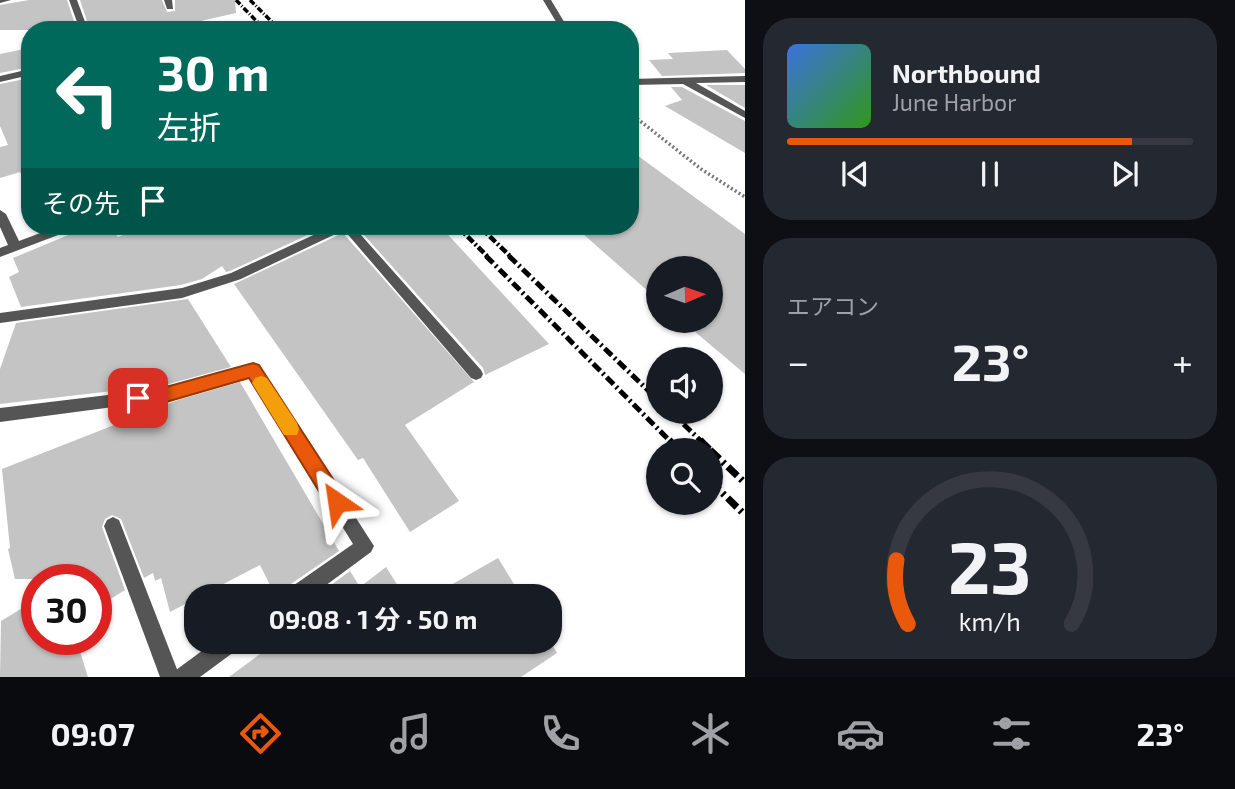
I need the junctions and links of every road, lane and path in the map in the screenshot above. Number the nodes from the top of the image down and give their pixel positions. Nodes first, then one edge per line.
1 (7, 0) edge
2 (73, 0) edge
3 (547, 0) edge
4 (0, 1) edge
5 (81, 21) edge
6 (560, 21) edge
7 (21, 74) edge
8 (0, 79) edge
9 (745, 79) edge
10 (685, 81) junction
11 (639, 82) edge
12 (745, 115) edge
13 (639, 120) edge
14 (745, 197) edge
15 (0, 214) edge
16 (45, 235) edge
17 (325, 235) edge
18 (353, 235) edge
19 (15, 246) junction
20 (0, 253) edge
21 (0, 318) edge
22 (476, 374) dead end
23 (0, 415) edge
24 (113, 526) dead end
25 (312, 584) edge
26 (215, 654) edge
27 (170, 677) edge
28 (183, 677) edge

1 - 4 street
2 - 5 street
3 - 6 street
7 - 8 street
9 - 10 street
10 - 11 street
10 - 12 street
13 - 14 path
15 - 19 street
16 - 19 street
17 - 21 street
18 - 22 street
19 - 20 street
23 - 25 street
24 - 27 street
26 - 28 street

